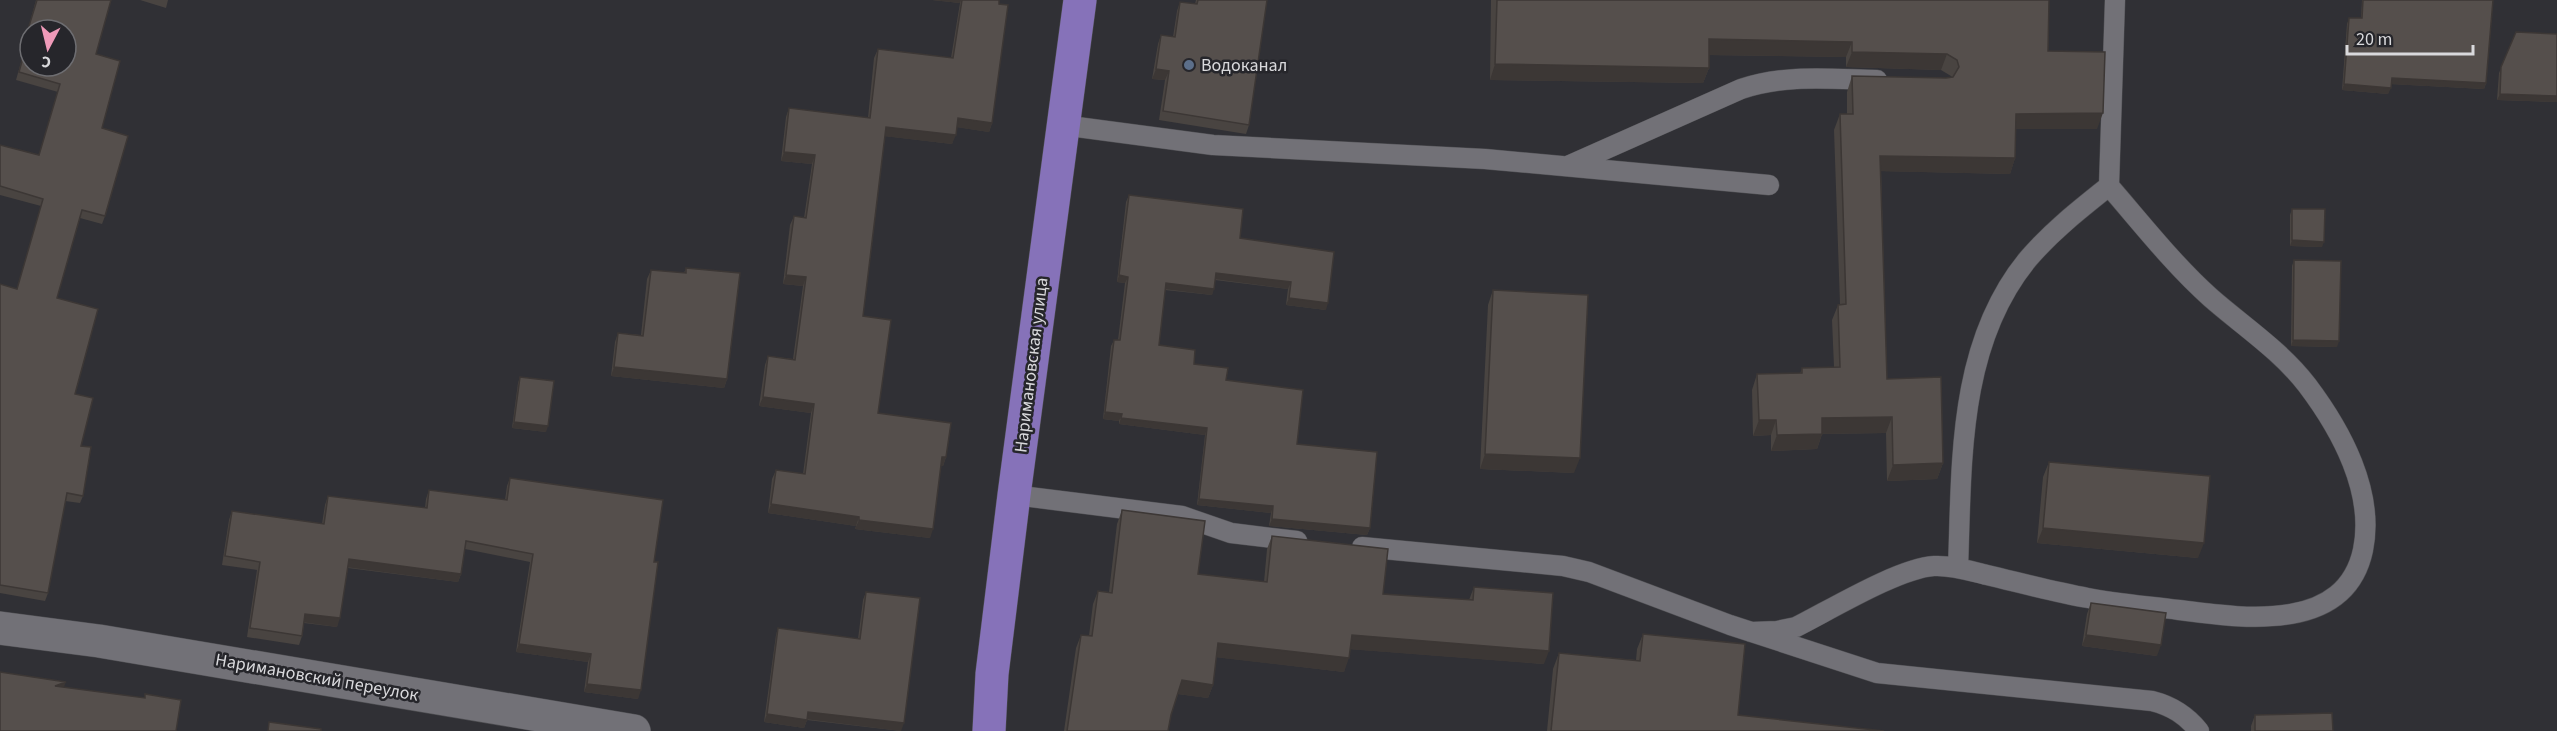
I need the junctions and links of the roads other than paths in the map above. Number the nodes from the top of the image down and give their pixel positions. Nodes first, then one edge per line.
1 (1080, 0) edge
2 (2115, 0) edge
3 (1894, 80) edge
4 (1062, 125) junction
5 (1568, 166) junction
6 (1769, 185) dead end
7 (2109, 186) junction
8 (1014, 495) junction
9 (1313, 542) edge
10 (1348, 546) edge
11 (1958, 568) junction
12 (0, 628) edge
13 (1750, 632) junction
14 (634, 731) edge
15 (989, 731) edge
16 (2199, 731) edge

1 - 4 main road, Наримановская улица
2 - 7 lane
3 - 5 lane
4 - 5 lane
4 - 8 main road, Наримановская улица
5 - 6 lane
7 - 11 lane
7 - 11 lane
8 - 9 lane
8 - 15 main road, Наримановская улица
10 - 13 lane
11 - 13 lane
12 - 14 street, Наримановский переулок
13 - 16 lane

